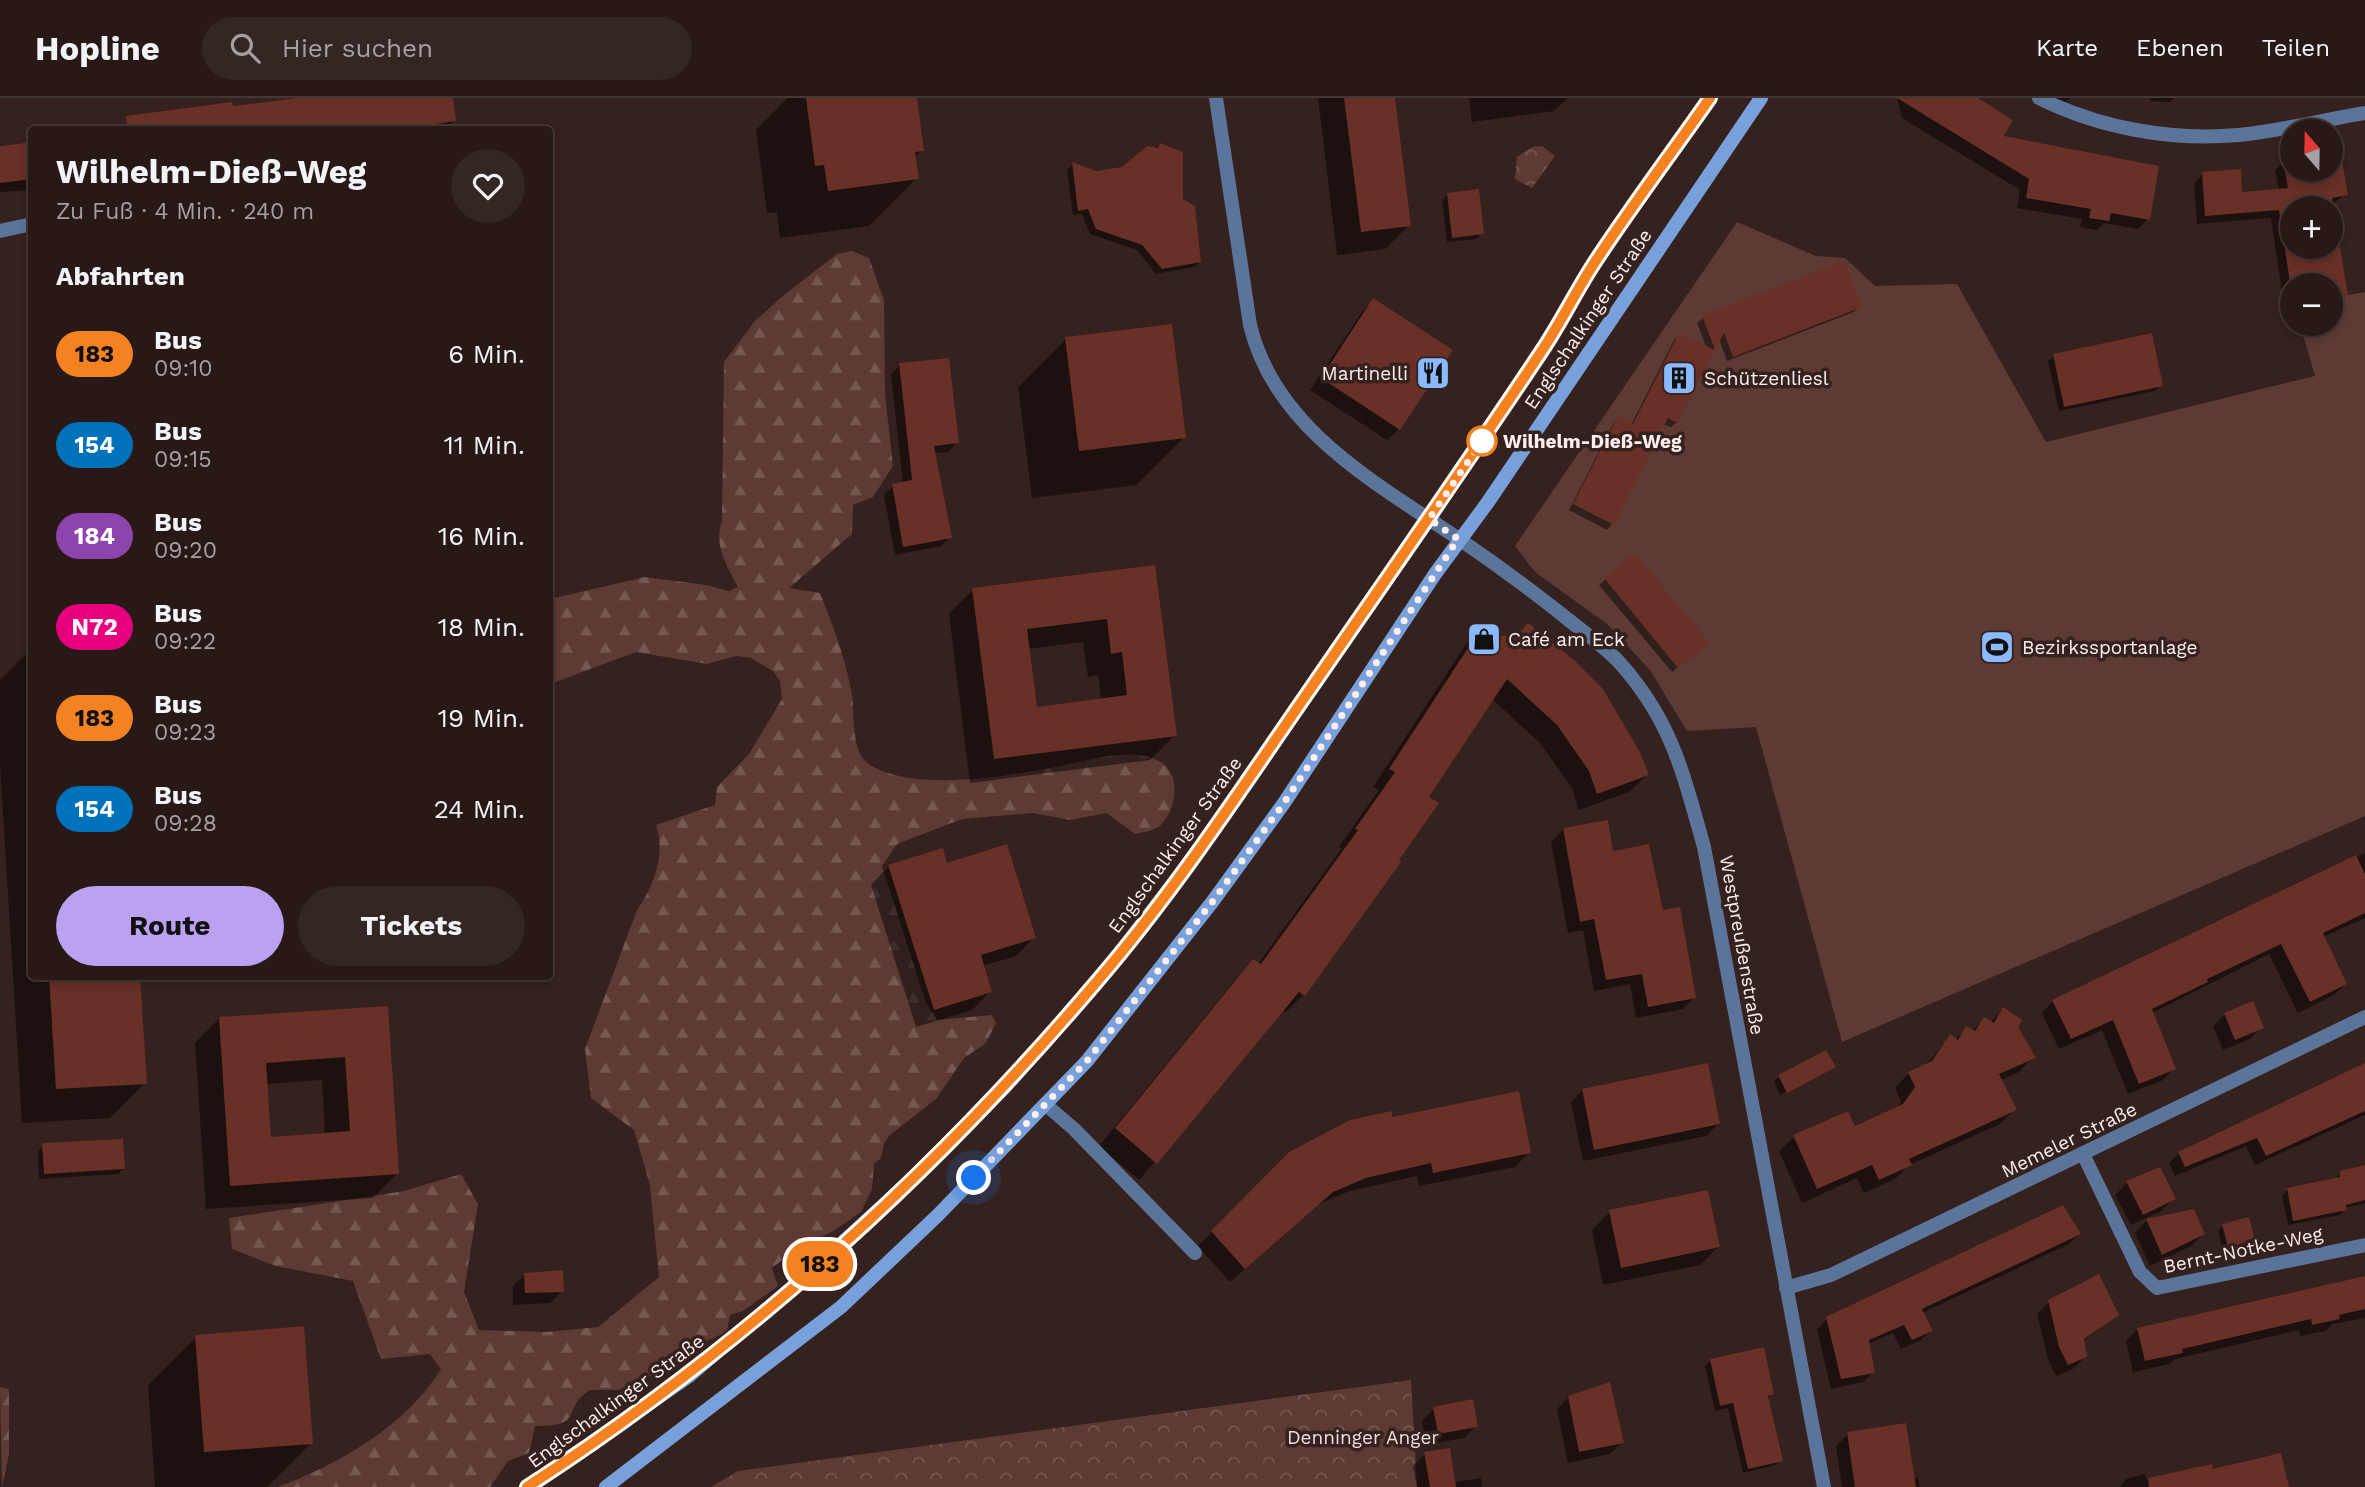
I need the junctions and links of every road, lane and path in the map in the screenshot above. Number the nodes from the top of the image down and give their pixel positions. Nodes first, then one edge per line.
1 (1216, 98) edge
2 (1710, 98) edge
3 (1761, 98) edge
4 (2039, 98) edge
5 (2365, 113) edge
6 (28, 225) edge
7 (0, 231) edge
8 (1429, 519) junction
9 (1458, 539) junction
10 (2365, 1017) edge
11 (1046, 1105) junction
12 (2083, 1154) junction
13 (2365, 1245) edge
14 (1195, 1253) dead end
15 (1786, 1288) junction
16 (528, 1487) edge
17 (606, 1487) edge
18 (1824, 1487) edge

1 - 8 street
2 - 8 main road, Englschalkinger Straße
3 - 9 main road, Englschalkinger Straße
4 - 5 street
6 - 7 street
8 - 9 street, Westpreußenstraße
8 - 16 main road, Englschalkinger Straße
9 - 11 main road, Englschalkinger Straße
9 - 15 street, Westpreußenstraße
10 - 12 street, Memeler Straße
11 - 14 street
11 - 17 main road, Englschalkinger Straße
12 - 13 street, Bernt-Notke-Weg
12 - 15 street, Memeler Straße
15 - 18 street, Westpreußenstraße

